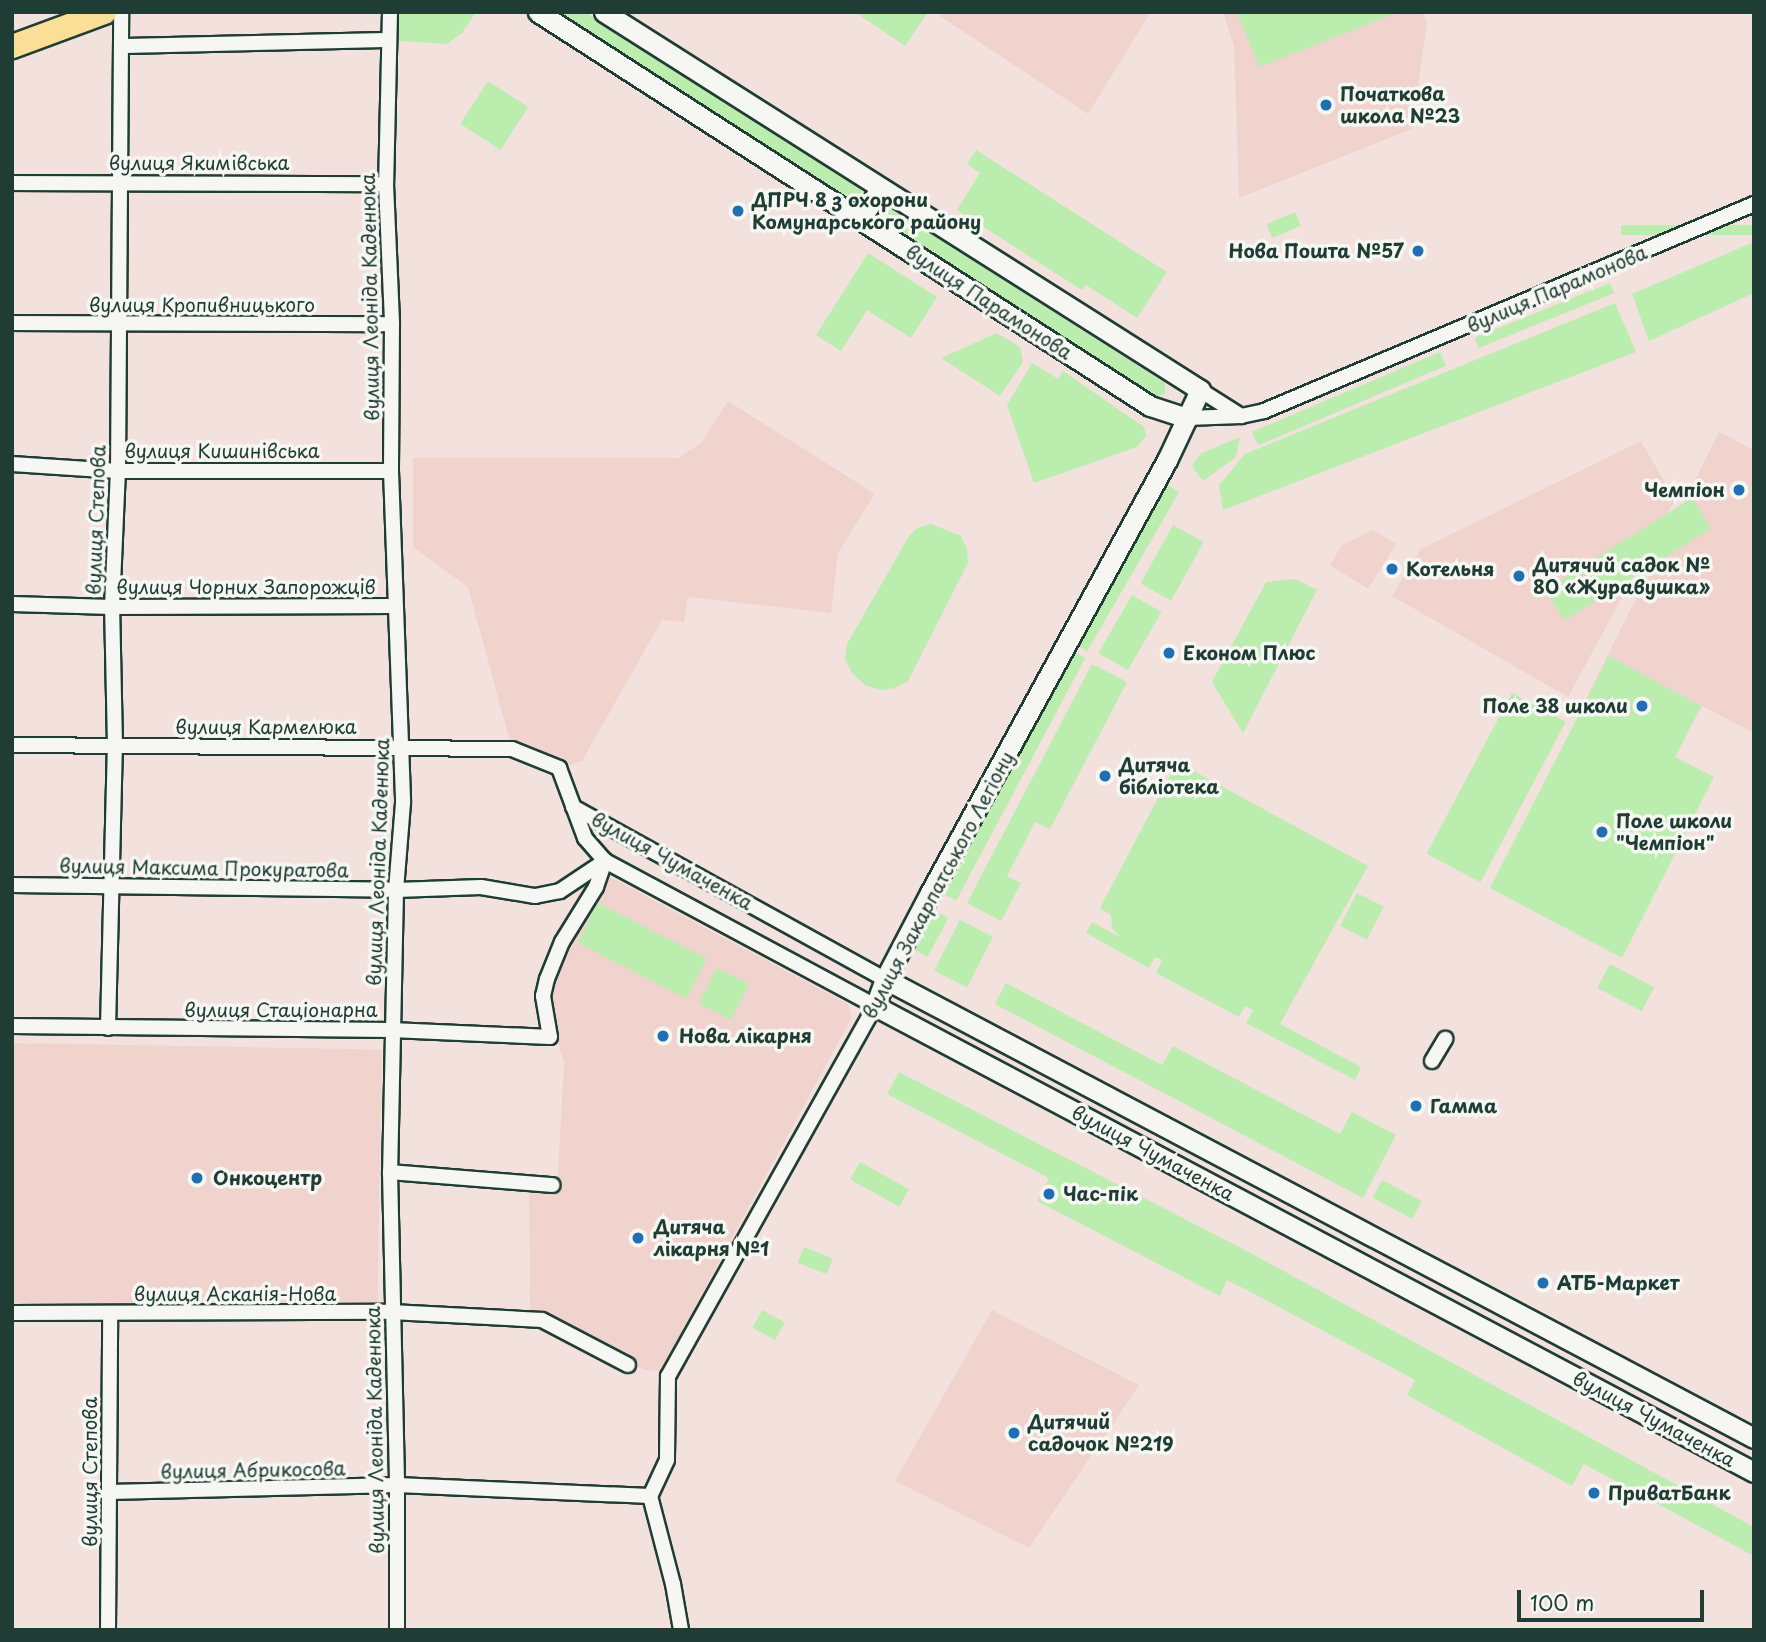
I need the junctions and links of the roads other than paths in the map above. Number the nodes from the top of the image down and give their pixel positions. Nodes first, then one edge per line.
1 (104, 12) edge
2 (121, 12) edge
3 (390, 12) edge
4 (538, 12) edge
5 (604, 12) edge
6 (389, 40) junction
7 (12, 46) edge
8 (121, 46) junction
9 (118, 182) junction
10 (12, 183) edge
11 (386, 184) junction
12 (880, 188) junction
13 (1754, 204) edge
14 (861, 219) junction
15 (12, 323) edge
16 (117, 324) junction
17 (392, 324) junction
18 (1200, 390) junction
19 (1241, 416) junction
20 (1187, 418) junction
21 (12, 464) edge
22 (118, 471) junction
23 (391, 471) junction
24 (12, 604) edge
25 (395, 606) junction
26 (112, 607) junction
27 (12, 745) edge
28 (115, 746) junction
29 (402, 747) junction
30 (573, 807) junction
31 (605, 861) junction
32 (12, 885) edge
33 (113, 887) junction
34 (396, 890) junction
35 (885, 979) junction
36 (875, 1006) junction
37 (12, 1026) edge
38 (108, 1028) junction
39 (391, 1030) junction
40 (1445, 1039) dead end
41 (1432, 1061) dead end
42 (390, 1172) junction
43 (552, 1185) dead end
44 (391, 1312) junction
45 (12, 1313) edge
46 (110, 1314) junction
47 (628, 1365) dead end
48 (1754, 1437) edge
49 (1754, 1472) edge
50 (397, 1485) junction
51 (109, 1492) junction
52 (650, 1496) junction
53 (108, 1630) edge
54 (397, 1630) edge
55 (681, 1630) edge

1 - 7 main road
2 - 8 street, вулиця Степова
3 - 6 street, вулиця Леоніда Каденюка
4 - 14 street, вулиця Парамонова
5 - 12 street, вулиця Парамонова
6 - 8 street
6 - 11 street, вулиця Леоніда Каденюка
8 - 9 street, вулиця Степова
9 - 10 street, вулиця Якимівська
9 - 11 street, вулиця Якимівська
9 - 16 street, вулиця Степова
11 - 17 street, вулиця Леоніда Каденюка
12 - 14 street
12 - 18 street, вулиця Парамонова
13 - 19 street, вулиця Парамонова
14 - 20 street, вулиця Парамонова
15 - 16 street, вулиця Кропивницького
16 - 17 street, вулиця Кропивницького
16 - 22 street, вулиця Степова
17 - 23 street, вулиця Леоніда Каденюка
18 - 19 street, вулиця Парамонова
18 - 20 street, вулиця Закарпатського Легіону
19 - 20 street, вулиця Парамонова
20 - 35 street, вулиця Закарпатського Легіону
21 - 22 street, вулиця Кишинівська
22 - 23 street, вулиця Кишинівська
22 - 26 street, вулиця Степова
23 - 25 street, вулиця Леоніда Каденюка
24 - 26 street, вулиця Чорних Запорожців
25 - 26 street, вулиця Чорних Запорожців
25 - 29 street, вулиця Леоніда Каденюка
26 - 28 street, вулиця Степова
27 - 28 street, вулиця Кармелюка
28 - 29 street, вулиця Кармелюка
28 - 33 street, вулиця Степова
29 - 30 street, вулиця Кармелюка
29 - 34 street, вулиця Леоніда Каденюка
30 - 31 street, вулиця Чумаченка
30 - 35 street, вулиця Чумаченка
31 - 34 street, вулиця Максима Прокуратова
31 - 36 street, вулиця Чумаченка
31 - 39 street, вулиця Стаціонарна
32 - 33 street, вулиця Максима Прокуратова
33 - 34 street, вулиця Максима Прокуратова
33 - 38 street, вулиця Степова
34 - 39 street, вулиця Леоніда Каденюка
35 - 36 street, вулиця Закарпатського Легіону
35 - 48 street, вулиця Чумаченка
36 - 49 street, вулиця Чумаченка
36 - 52 street, вулиця Закарпатського Легіону
37 - 38 street, вулиця Стаціонарна
38 - 39 street, вулиця Стаціонарна
39 - 42 street, вулиця Леоніда Каденюка
40 - 41 street
42 - 43 street
42 - 44 street, вулиця Леоніда Каденюка
44 - 46 street, вулиця Асканія-Нова
44 - 47 street, вулиця Асканія-Нова
44 - 50 street, вулиця Леоніда Каденюка
45 - 46 street, вулиця Асканія-Нова
46 - 51 street, вулиця Степова
50 - 51 street, вулиця Абрикосова
50 - 52 street, вулиця Абрикосова
50 - 54 street, вулиця Леоніда Каденюка
51 - 53 street, вулиця Степова
52 - 55 street

